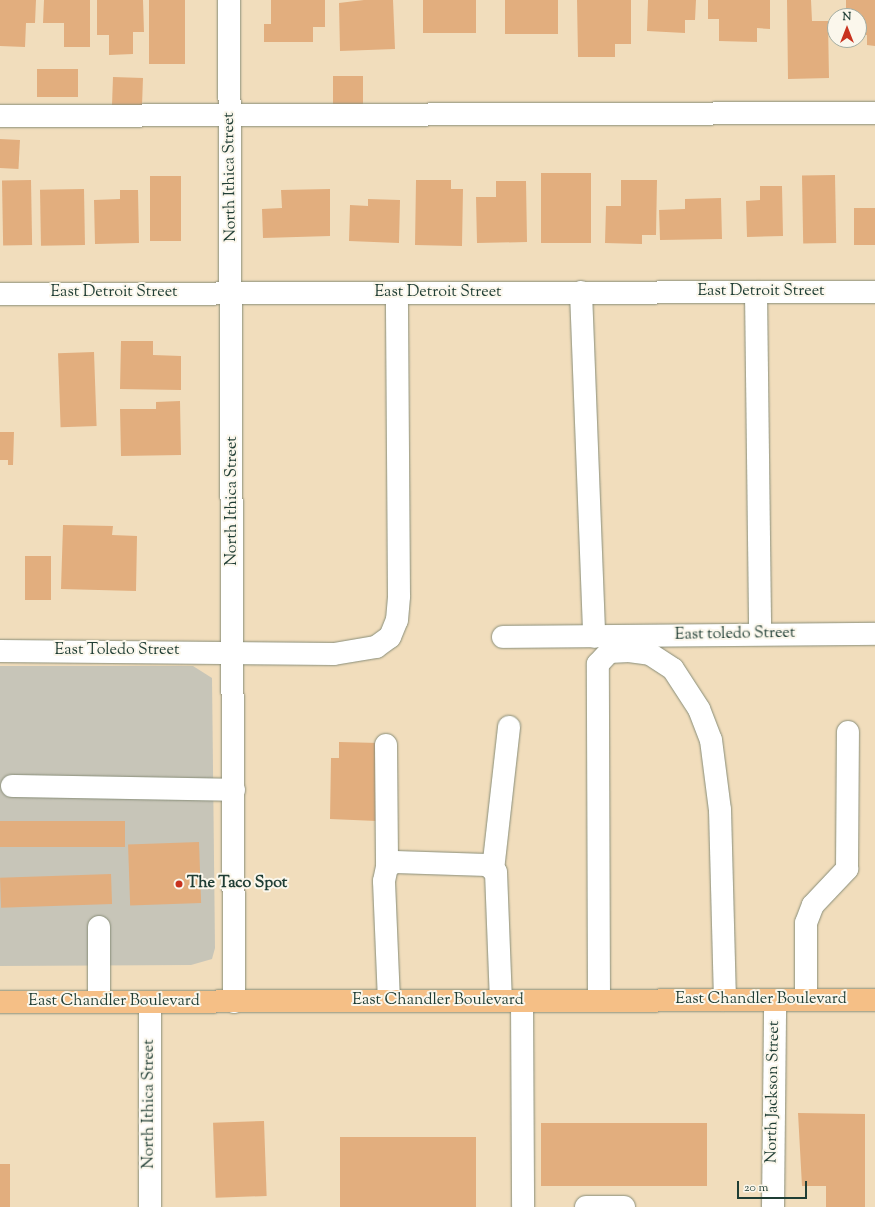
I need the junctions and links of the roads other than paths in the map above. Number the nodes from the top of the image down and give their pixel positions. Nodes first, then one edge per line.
1 (229, 0) edge
2 (875, 113) edge
3 (230, 114) junction
4 (0, 116) edge
5 (581, 292) junction
6 (756, 292) junction
7 (875, 292) edge
8 (232, 293) junction
9 (398, 293) junction
10 (0, 294) edge
11 (760, 634) junction
12 (875, 634) edge
13 (503, 637) dead end
14 (594, 637) junction
15 (234, 650) junction
16 (0, 651) edge
17 (509, 727) dead end
18 (848, 732) dead end
19 (386, 745) dead end
20 (12, 786) dead end
21 (234, 790) junction
22 (387, 867) junction
23 (493, 870) junction
24 (99, 927) dead end
25 (725, 1000) junction
26 (775, 1000) junction
27 (806, 1000) junction
28 (875, 1000) edge
29 (389, 1001) junction
30 (501, 1001) junction
31 (522, 1001) junction
32 (599, 1001) junction
33 (0, 1002) edge
34 (99, 1002) junction
35 (150, 1002) junction
36 (234, 1002) junction
37 (150, 1207) edge
38 (523, 1207) edge
39 (586, 1207) edge
40 (624, 1207) edge
41 (773, 1207) edge

1 - 3 street, North Ithica Street
2 - 3 street
3 - 4 street
3 - 8 street, North Ithica Street
5 - 6 street, East Detroit Street
5 - 9 street, East Detroit Street
5 - 14 street
6 - 7 street, East Detroit Street
6 - 11 street
8 - 9 street, East Detroit Street
8 - 10 street, East Detroit Street
8 - 15 street, North Ithica Street
9 - 15 street, East Toledo Street
11 - 12 street, East toledo Street
11 - 14 street, East toledo Street
13 - 14 street, East toledo Street
15 - 16 street, East Toledo Street
15 - 21 street, North Ithica Street
17 - 23 street
18 - 27 street
19 - 22 street
20 - 21 street
21 - 36 street, North Ithica Street
22 - 23 street
22 - 29 street
23 - 30 street
24 - 34 street
25 - 26 main road, East Chandler Boulevard
25 - 32 main road, East Chandler Boulevard
25 - 32 street
26 - 27 main road, East Chandler Boulevard
26 - 41 street, North Jackson Street
27 - 28 main road, East Chandler Boulevard
29 - 30 main road, East Chandler Boulevard
29 - 36 main road, East Chandler Boulevard
30 - 31 main road, East Chandler Boulevard
31 - 32 main road, East Chandler Boulevard
31 - 38 street
33 - 34 main road, East Chandler Boulevard
34 - 35 main road, East Chandler Boulevard
35 - 36 main road, East Chandler Boulevard
35 - 37 street, North Ithica Street
39 - 40 street

